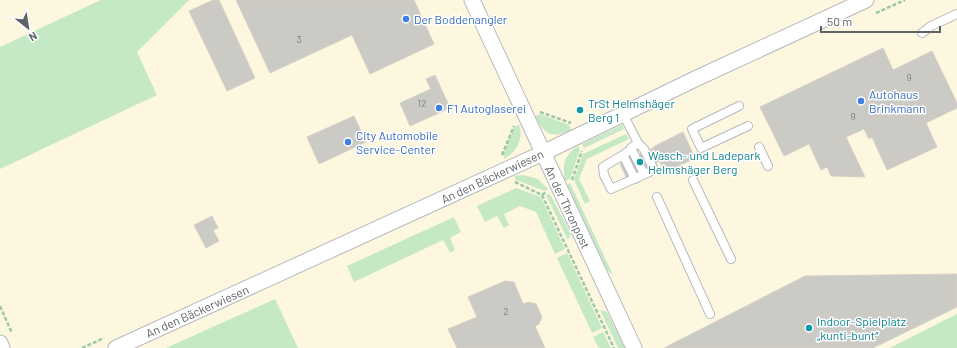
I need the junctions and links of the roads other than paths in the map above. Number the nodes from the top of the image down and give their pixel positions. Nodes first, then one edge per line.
1 (472, 0) edge
2 (866, 0) edge
3 (957, 14) edge
4 (922, 33) dead end
5 (739, 106) dead end
6 (624, 114) junction
7 (748, 126) dead end
8 (638, 143) junction
9 (759, 147) dead end
10 (631, 148) junction
11 (543, 153) junction
12 (623, 155) junction
13 (768, 166) dead end
14 (644, 174) junction
15 (635, 179) junction
16 (693, 180) dead end
17 (657, 197) dead end
18 (731, 259) dead end
19 (710, 314) dead end
20 (0, 343) edge
21 (2, 348) edge
22 (116, 348) edge
23 (634, 348) edge

1 - 11 street, An der Thronpost
2 - 6 street, An den Bäckerwiesen
3 - 4 lane
5 - 7 lane
6 - 8 lane
6 - 11 street, An den Bäckerwiesen
8 - 10 lane
8 - 14 lane
9 - 13 lane
10 - 12 lane
10 - 14 lane
11 - 22 street, An den Bäckerwiesen
11 - 23 street, An der Thronpost
12 - 15 lane
12 - 15 lane
14 - 15 lane
16 - 18 lane
17 - 19 lane
20 - 21 street

